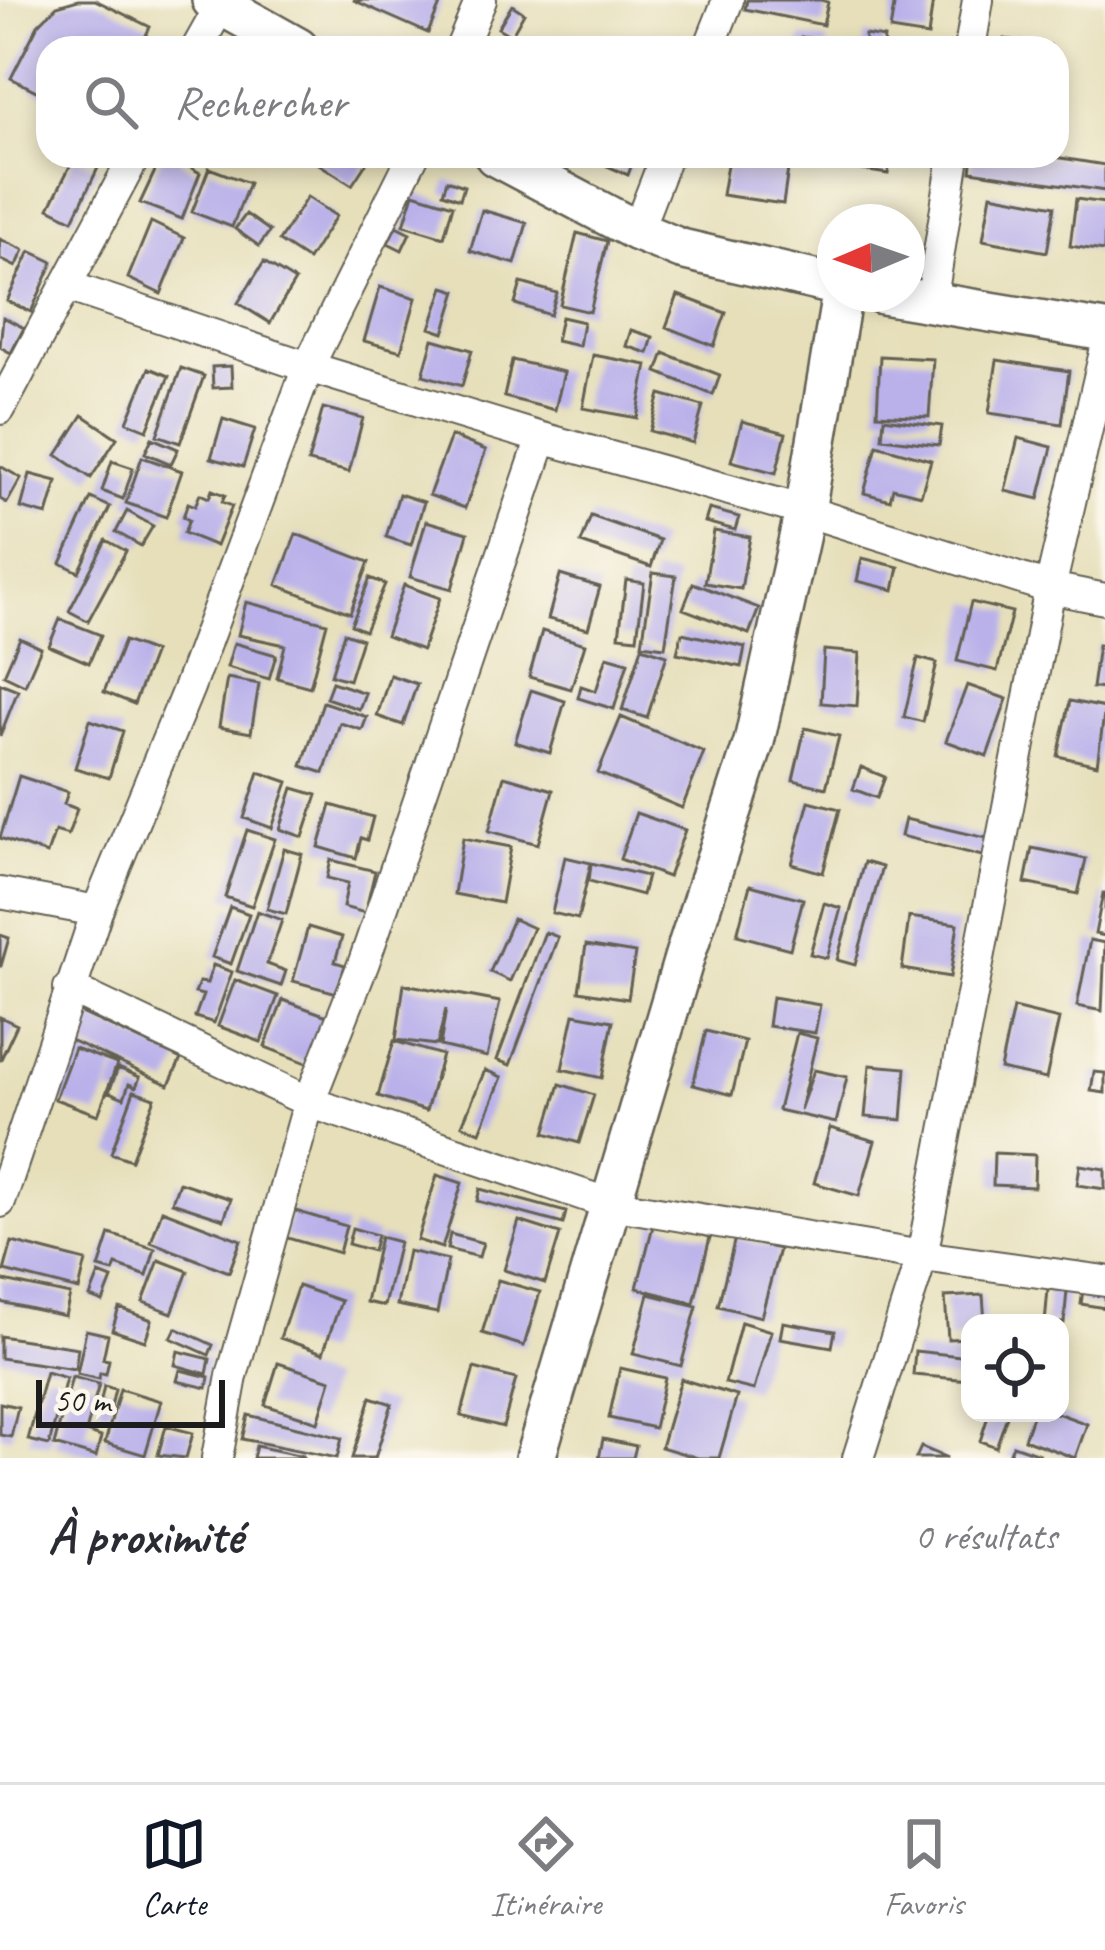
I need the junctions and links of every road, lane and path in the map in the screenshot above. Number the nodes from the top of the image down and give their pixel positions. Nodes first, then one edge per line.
1 (481, 0) edge
2 (728, 0) edge
3 (978, 0) edge
4 (219, 2) edge
5 (203, 36) edge
6 (277, 36) edge
7 (466, 36) edge
8 (714, 36) edge
9 (972, 36) edge
10 (129, 168) edge
11 (406, 168) edge
12 (518, 168) edge
13 (661, 168) edge
14 (952, 168) edge
15 (637, 231) junction
16 (817, 281) edge
17 (67, 286) junction
18 (925, 303) edge
19 (931, 304) junction
20 (839, 312) edge
21 (1105, 331) edge
22 (1105, 352) edge
23 (308, 368) junction
24 (0, 409) edge
25 (542, 438) junction
26 (806, 511) junction
27 (1050, 588) junction
28 (1105, 599) edge
29 (0, 893) edge
30 (98, 911) junction
31 (69, 988) junction
32 (309, 1102) junction
33 (0, 1202) edge
34 (610, 1204) junction
35 (922, 1256) junction
36 (1105, 1281) edge
37 (217, 1458) edge
38 (536, 1458) edge
39 (858, 1458) edge

1 - 7 street
2 - 8 street
3 - 9 street
4 - 5 street
4 - 6 street
10 - 17 street
11 - 23 street
12 - 15 street
13 - 15 street
14 - 19 street
15 - 16 street
17 - 23 street
17 - 24 street
18 - 19 street
19 - 21 street
20 - 26 street
22 - 27 street
23 - 25 street
23 - 30 street
25 - 26 street
25 - 32 street
26 - 27 street
26 - 34 street
27 - 28 street
27 - 35 street
29 - 30 street
30 - 31 street
31 - 32 street
31 - 33 street
32 - 34 street
32 - 37 street
34 - 35 street
34 - 38 street
35 - 36 street
35 - 39 street

